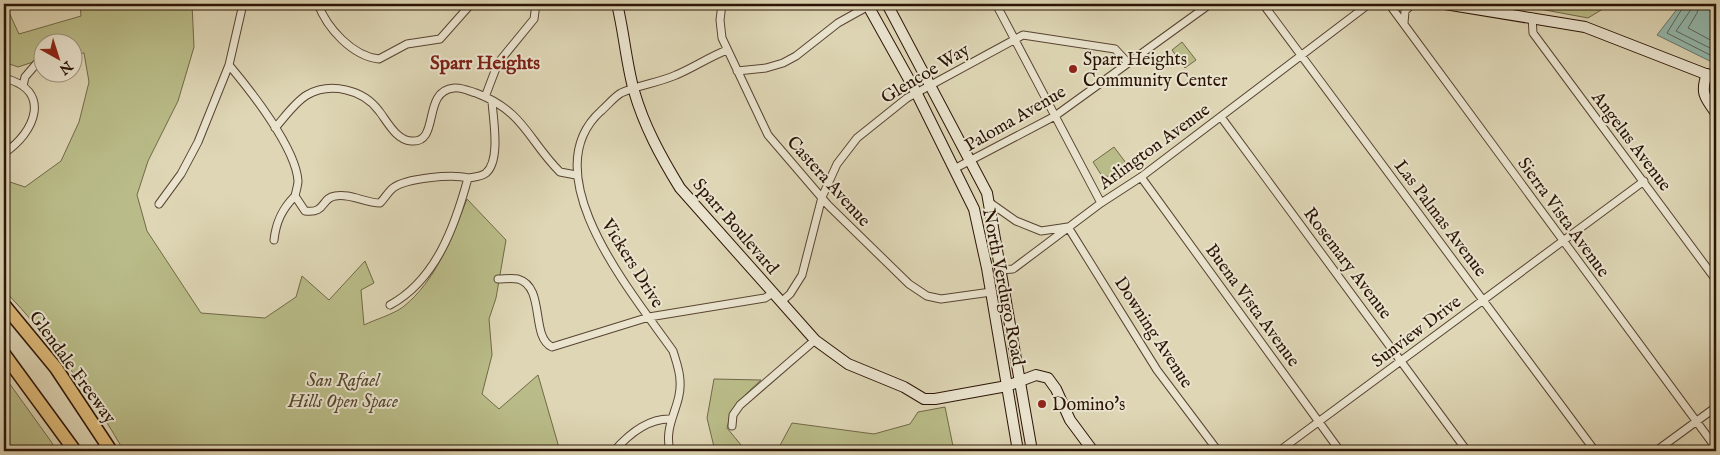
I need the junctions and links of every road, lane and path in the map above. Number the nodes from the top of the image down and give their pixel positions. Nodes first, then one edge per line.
1 (243, 4) edge
2 (318, 4) edge
3 (471, 4) edge
4 (536, 4) edge
5 (617, 4) edge
6 (722, 4) edge
7 (869, 4) edge
8 (887, 4) edge
9 (996, 4) edge
10 (1210, 4) edge
11 (1362, 4) edge
12 (1369, 4) edge
13 (1389, 4) edge
14 (1412, 4) edge
15 (1445, 4) edge
16 (1264, 5) edge
17 (1358, 12) junction
18 (1532, 17) junction
19 (1405, 26) junction
20 (1014, 39) junction
21 (727, 50) junction
22 (1301, 55) junction
23 (1128, 63) junction
24 (229, 65) junction
25 (32, 69) edge
26 (737, 71) junction
27 (1712, 76) edge
28 (4, 78) edge
29 (930, 84) junction
30 (23, 86) junction
31 (634, 89) junction
32 (916, 92) junction
33 (484, 97) junction
34 (492, 100) junction
35 (1716, 113) edge
36 (1055, 116) junction
37 (1221, 116) junction
38 (275, 128) junction
39 (4, 154) edge
40 (970, 161) junction
41 (954, 169) junction
42 (576, 176) junction
43 (1141, 177) junction
44 (468, 178) junction
45 (1644, 181) junction
46 (295, 196) junction
47 (822, 197) junction
48 (989, 202) junction
49 (1101, 203) junction
50 (159, 204) dead end
51 (1068, 227) junction
52 (274, 240) dead end
53 (1563, 242) junction
54 (1002, 270) junction
55 (498, 279) dead end
56 (1716, 280) edge
57 (773, 292) junction
58 (991, 292) junction
59 (1483, 300) junction
60 (781, 302) junction
61 (4, 305) edge
62 (390, 305) dead end
63 (649, 317) junction
64 (815, 340) junction
65 (4, 354) edge
66 (1402, 361) junction
67 (1019, 380) junction
68 (1007, 386) junction
69 (1716, 407) edge
70 (670, 419) junction
71 (1319, 422) junction
72 (1697, 422) junction
73 (732, 426) dead end
74 (1716, 448) edge
75 (75, 451) edge
76 (111, 451) edge
77 (614, 451) edge
78 (670, 451) edge
79 (1018, 451) edge
80 (1032, 451) edge
81 (1093, 451) edge
82 (1218, 451) edge
83 (1279, 451) edge
84 (1340, 451) edge
85 (1468, 451) edge
86 (1595, 451) edge
87 (1656, 451) edge

1 - 24 street
2 - 3 street
4 - 33 street
5 - 31 main road, Sparr Boulevard
6 - 21 street, Castera Avenue
7 - 26 street
7 - 32 main road, North Verdugo Road
8 - 29 main road, North Verdugo Road
9 - 20 street
10 - 23 street, Paloma Avenue
11 - 17 street
12 - 17 street, Arlington Avenue
13 - 19 street, Sierra Vista Avenue
14 - 19 street
15 - 18 main road
16 - 22 street, Las Palmas Avenue
17 - 22 street, Arlington Avenue
18 - 27 main road
18 - 45 street, Angelus Avenue
19 - 53 street, Sierra Vista Avenue
20 - 23 street, Glencoe Way
20 - 29 street, Glencoe Way
20 - 36 street
21 - 26 street, Castera Avenue
21 - 31 street, Vickers Drive
22 - 37 street, Arlington Avenue
22 - 59 street, Las Palmas Avenue
23 - 36 street, Paloma Avenue
24 - 38 street
24 - 50 street
25 - 30 street
26 - 47 street, Castera Avenue
27 - 35 main road
28 - 30 street
29 - 32 street, Glencoe Way
29 - 40 main road, North Verdugo Road
30 - 39 street
31 - 42 street, Vickers Drive
31 - 57 main road, Sparr Boulevard
32 - 41 main road, North Verdugo Road
32 - 47 street, Glencoe Way
33 - 34 street
33 - 38 street
34 - 42 street
34 - 44 street
36 - 40 street, Paloma Avenue
36 - 49 street
37 - 43 street, Arlington Avenue
37 - 66 street, Rosemary Avenue
38 - 46 street
40 - 41 street, Paloma Avenue
40 - 48 main road, North Verdugo Road
41 - 58 main road, North Verdugo Road
42 - 63 street, Vickers Drive
43 - 49 street, Arlington Avenue
43 - 71 street, Buena Vista Avenue
44 - 46 street
44 - 62 street
45 - 53 street, Sunview Drive
45 - 56 street, Angelus Avenue
46 - 52 street
47 - 58 street, Castera Avenue
47 - 60 street, Glencoe Way
48 - 51 street
48 - 54 main road, North Verdugo Road
49 - 51 street, Arlington Avenue
51 - 54 street, Arlington Avenue
51 - 82 street, Downing Avenue
53 - 59 street, Sunview Drive
53 - 72 street, Sierra Vista Avenue
54 - 67 main road, North Verdugo Road
55 - 63 street
57 - 60 main road, Sparr Boulevard
57 - 63 street
58 - 68 main road, North Verdugo Road
59 - 66 street, Sunview Drive
59 - 86 street, Las Palmas Avenue
60 - 64 main road, Sparr Boulevard
61 - 76 highway, Glendale Freeway
63 - 70 street, Vickers Drive
64 - 68 main road, Sparr Boulevard
64 - 73 street
65 - 75 highway
66 - 71 street, Sunview Drive
66 - 85 street, Rosemary Avenue
67 - 68 main road
67 - 80 main road, North Verdugo Road
67 - 81 main road
68 - 79 main road, North Verdugo Road
69 - 72 street
70 - 77 street
70 - 78 street, Vickers Drive
71 - 83 street, Sunview Drive
71 - 84 street, Buena Vista Avenue
72 - 74 street, Sierra Vista Avenue
72 - 87 street

